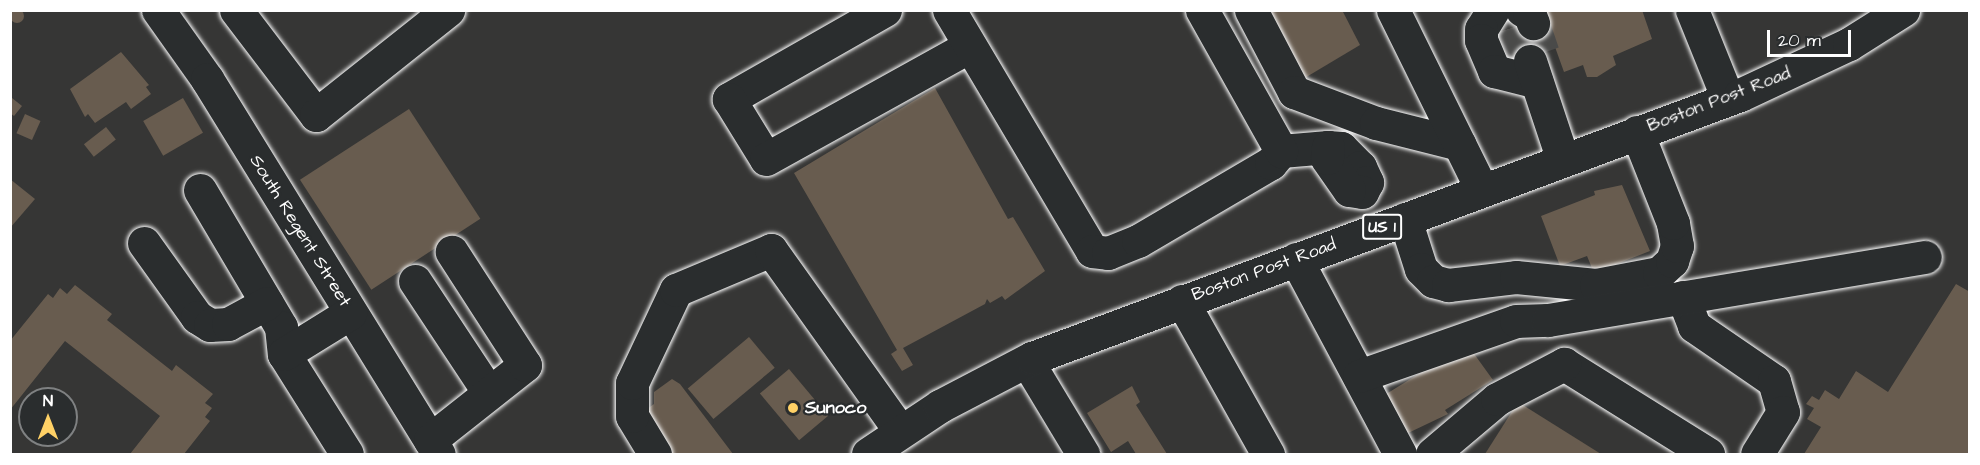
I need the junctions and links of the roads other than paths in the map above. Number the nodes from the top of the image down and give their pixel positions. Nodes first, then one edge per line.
1 (158, 10) edge
2 (236, 10) edge
3 (448, 10) edge
4 (885, 10) edge
5 (949, 10) edge
6 (1202, 10) edge
7 (1251, 10) edge
8 (1393, 10) edge
9 (1692, 10) edge
10 (1903, 10) edge
11 (1520, 35) tunnel mouth
12 (970, 46) junction
13 (1728, 99) junction
14 (1637, 132) junction
15 (1459, 144) junction
16 (1281, 151) junction
17 (1563, 160) junction
18 (200, 190) dead end
19 (1482, 190) junction
20 (1392, 223) junction
21 (144, 243) dead end
22 (452, 252) dead end
23 (1925, 257) dead end
24 (1296, 259) junction
25 (415, 281) dead end
26 (1683, 297) junction
27 (1182, 301) junction
28 (267, 303) junction
29 (350, 313) junction
30 (1568, 316) junction
31 (284, 354) junction
32 (1027, 361) junction
33 (1563, 364) junction
34 (1359, 376) junction
35 (489, 393) junction
36 (900, 431) junction
37 (434, 447) edge
38 (347, 454) edge
39 (655, 454) edge
40 (868, 454) edge
41 (1083, 454) edge
42 (1269, 454) edge
43 (1400, 454) edge
44 (1432, 454) edge
45 (1708, 454) edge
46 (1757, 454) edge

1 - 29 main road, South Regent Street
2 - 3 main road
4 - 12 main road
5 - 12 main road
6 - 16 main road
7 - 15 main road
8 - 15 main road
9 - 13 main road
10 - 13 main road, Boston Post Road / US 1
11 - 17 main road
12 - 16 main road
13 - 14 main road, Boston Post Road / US 1
14 - 17 main road, Boston Post Road / US 1
14 - 20 main road
15 - 19 main road
16 - 20 main road
17 - 19 main road, Boston Post Road / US 1
18 - 28 main road
19 - 20 main road, Boston Post Road / US 1
20 - 24 main road, Boston Post Road / US 1
21 - 28 main road
22 - 35 main road
23 - 26 main road
24 - 27 main road, Boston Post Road / US 1
24 - 34 main road
25 - 35 main road
26 - 30 main road
26 - 46 main road
27 - 32 main road, Boston Post Road / US 1
27 - 42 main road
28 - 31 main road
29 - 31 main road
29 - 37 main road, South Regent Street
30 - 33 main road
30 - 34 main road
31 - 38 main road
32 - 36 main road, Boston Post Road / US 1
32 - 41 main road
33 - 44 main road
33 - 45 main road
34 - 43 main road
35 - 37 main road
36 - 39 main road
36 - 40 main road, Boston Post Road / US 1

